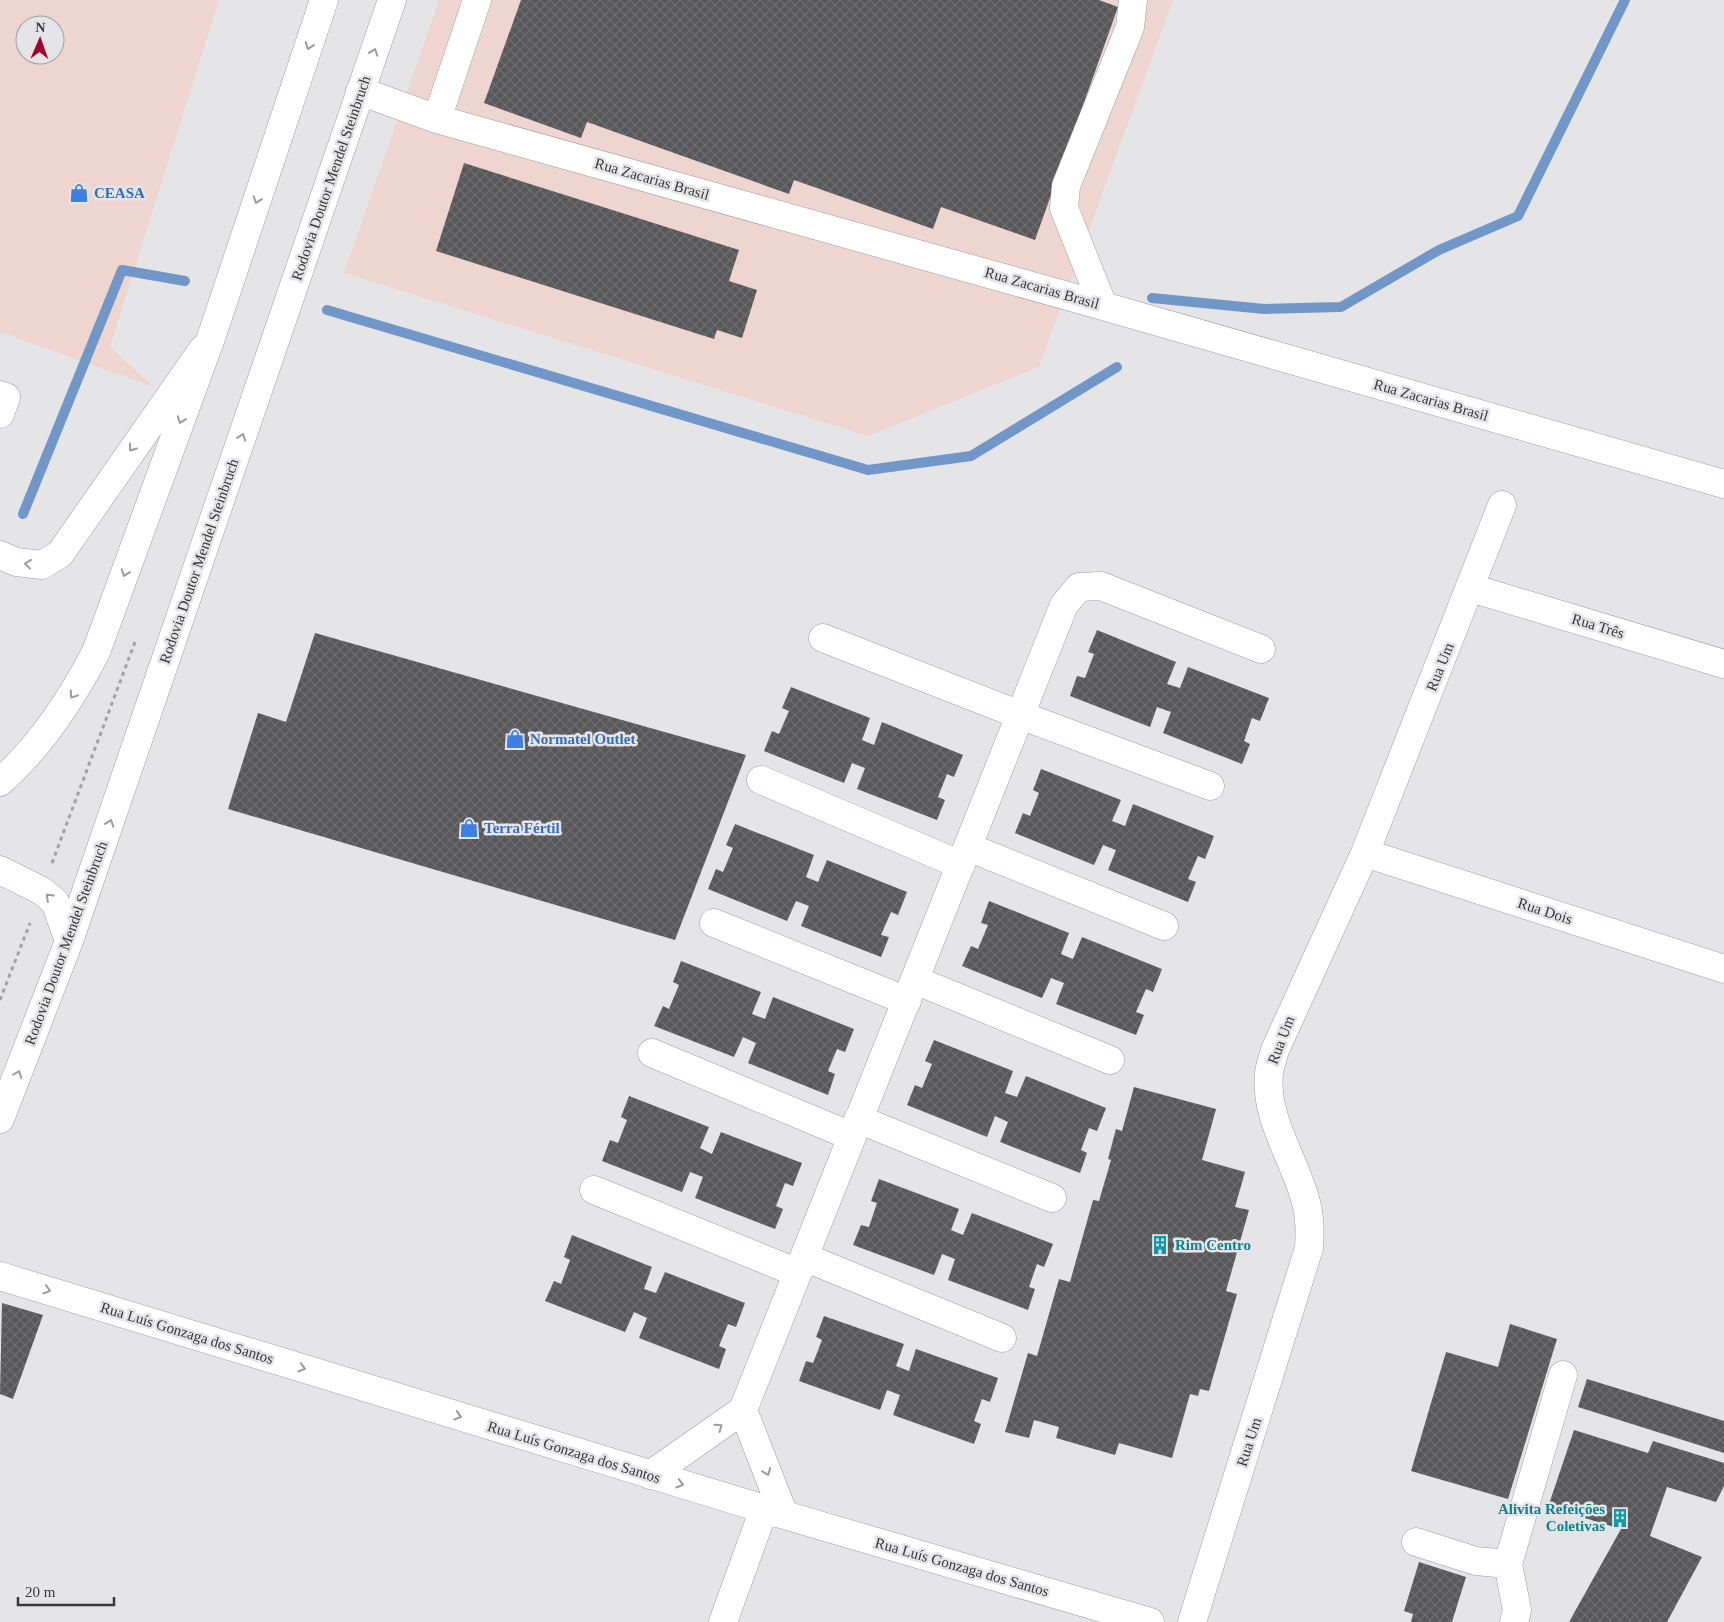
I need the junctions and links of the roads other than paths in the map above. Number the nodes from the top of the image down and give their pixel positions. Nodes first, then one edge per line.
1 (324, 0) edge
2 (392, 0) edge
3 (477, 0) edge
4 (1133, 0) edge
5 (360, 91) junction
6 (438, 119) junction
7 (1103, 306) junction
8 (211, 338) junction
9 (1724, 484) edge
10 (1502, 504) dead end
11 (0, 555) edge
12 (1471, 588) junction
13 (823, 638) dead end
14 (1261, 649) dead end
15 (1724, 664) edge
16 (1020, 715) junction
17 (761, 780) dead end
18 (0, 782) edge
19 (1210, 786) dead end
20 (1365, 853) junction
21 (964, 856) junction
22 (0, 870) edge
23 (714, 923) dead end
24 (1164, 926) dead end
25 (70, 941) junction
26 (1724, 968) edge
27 (911, 990) junction
28 (652, 1053) dead end
29 (1110, 1060) dead end
30 (0, 1119) edge
31 (855, 1127) junction
32 (594, 1190) dead end
33 (1052, 1198) dead end
34 (801, 1265) junction
35 (0, 1276) edge
36 (1002, 1338) dead end
37 (1564, 1375) dead end
38 (744, 1410) junction
39 (650, 1475) junction
40 (774, 1512) junction
41 (1416, 1542) dead end
42 (1508, 1564) junction
43 (723, 1622) edge
44 (1150, 1622) edge
45 (1192, 1622) edge
46 (1514, 1622) edge

1 -> 8 main road
5 -> 2 main road, Rodovia Doutor Mendel Steinbruch
3 - 6 main road
4 - 7 main road
5 - 6 main road, Rua Zacarias Brasil
25 -> 5 main road, Rodovia Doutor Mendel Steinbruch
6 - 7 main road, Rua Zacarias Brasil
7 - 9 main road, Rua Zacarias Brasil
8 -> 11 main road
8 -> 18 main road
10 - 12 main road, Rua Um
12 - 15 main road, Rua Três
12 - 20 main road, Rua Um
13 - 16 main road
14 - 16 main road
16 - 19 main road
16 - 21 main road
17 - 21 main road
20 - 26 main road, Rua Dois
20 - 45 main road, Rua Um
21 - 24 main road
21 - 27 main road
25 -> 22 main road
23 - 27 main road
30 -> 25 main road, Rodovia Doutor Mendel Steinbruch
27 - 29 main road
27 - 31 main road
28 - 31 main road
31 - 33 main road
31 - 34 main road
32 - 34 main road
34 - 36 main road
34 - 38 main road
35 -> 39 main road, Rua Luís Gonzaga dos Santos
37 - 42 main road
39 -> 38 main road
38 -> 40 main road
39 -> 40 main road, Rua Luís Gonzaga dos Santos
40 - 43 main road
40 - 44 main road, Rua Luís Gonzaga dos Santos
41 - 42 main road
42 - 46 main road

